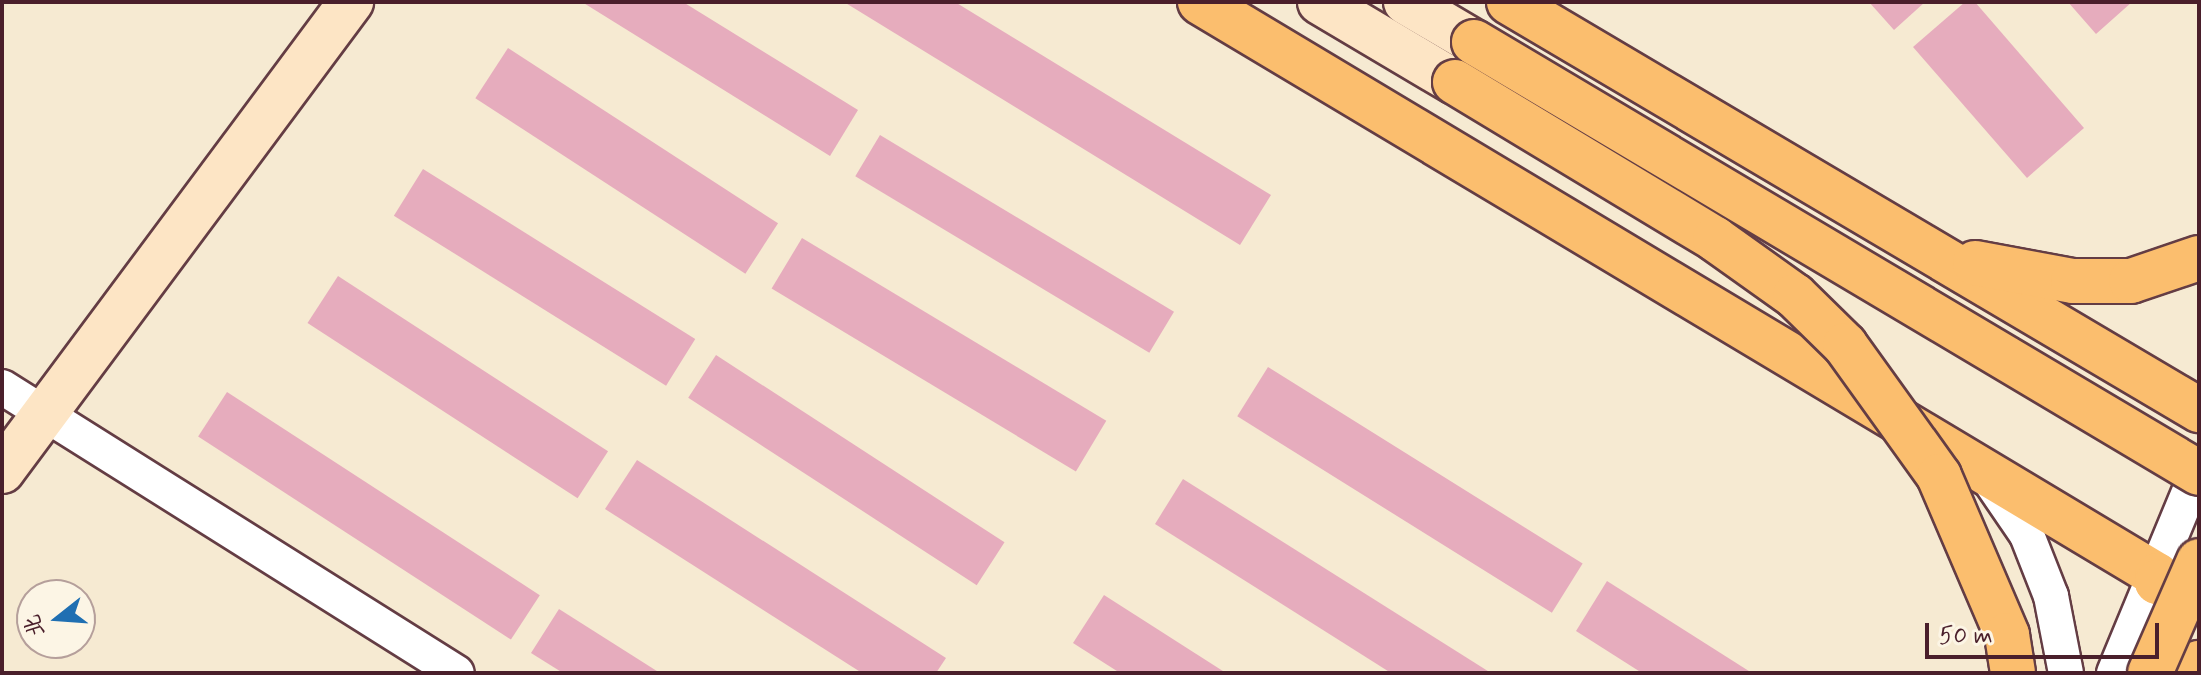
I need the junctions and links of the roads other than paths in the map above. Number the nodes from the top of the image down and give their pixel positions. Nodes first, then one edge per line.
1 (351, 2) edge
2 (1200, 2) edge
3 (1320, 2) edge
4 (1406, 2) edge
5 (1509, 2) edge
6 (1474, 42) joint
7 (1455, 82) joint
8 (1933, 253) junction
9 (2199, 258) edge
10 (2, 387) edge
11 (2199, 410) edge
12 (45, 414) junction
13 (2, 471) edge
14 (2199, 471) edge
15 (1988, 478) junction
16 (2199, 561) edge
17 (2157, 575) junction
18 (2199, 593) edge
19 (2199, 663) edge
20 (457, 673) edge
21 (2013, 673) edge
22 (2066, 673) edge
23 (2114, 673) edge
24 (2150, 673) edge
25 (2195, 673) edge

1 - 12 street
2 - 15 main road
3 - 7 street
4 - 6 street
5 - 8 main road
6 - 14 main road, bridge
7 - 21 main road, bridge
8 - 9 main road
8 - 11 main road
10 - 12 street
12 - 13 street
12 - 20 street
14 - 17 street
15 - 17 main road
15 - 22 street
16 - 24 main road, bridge
17 - 18 main road
17 - 23 street
19 - 25 main road

